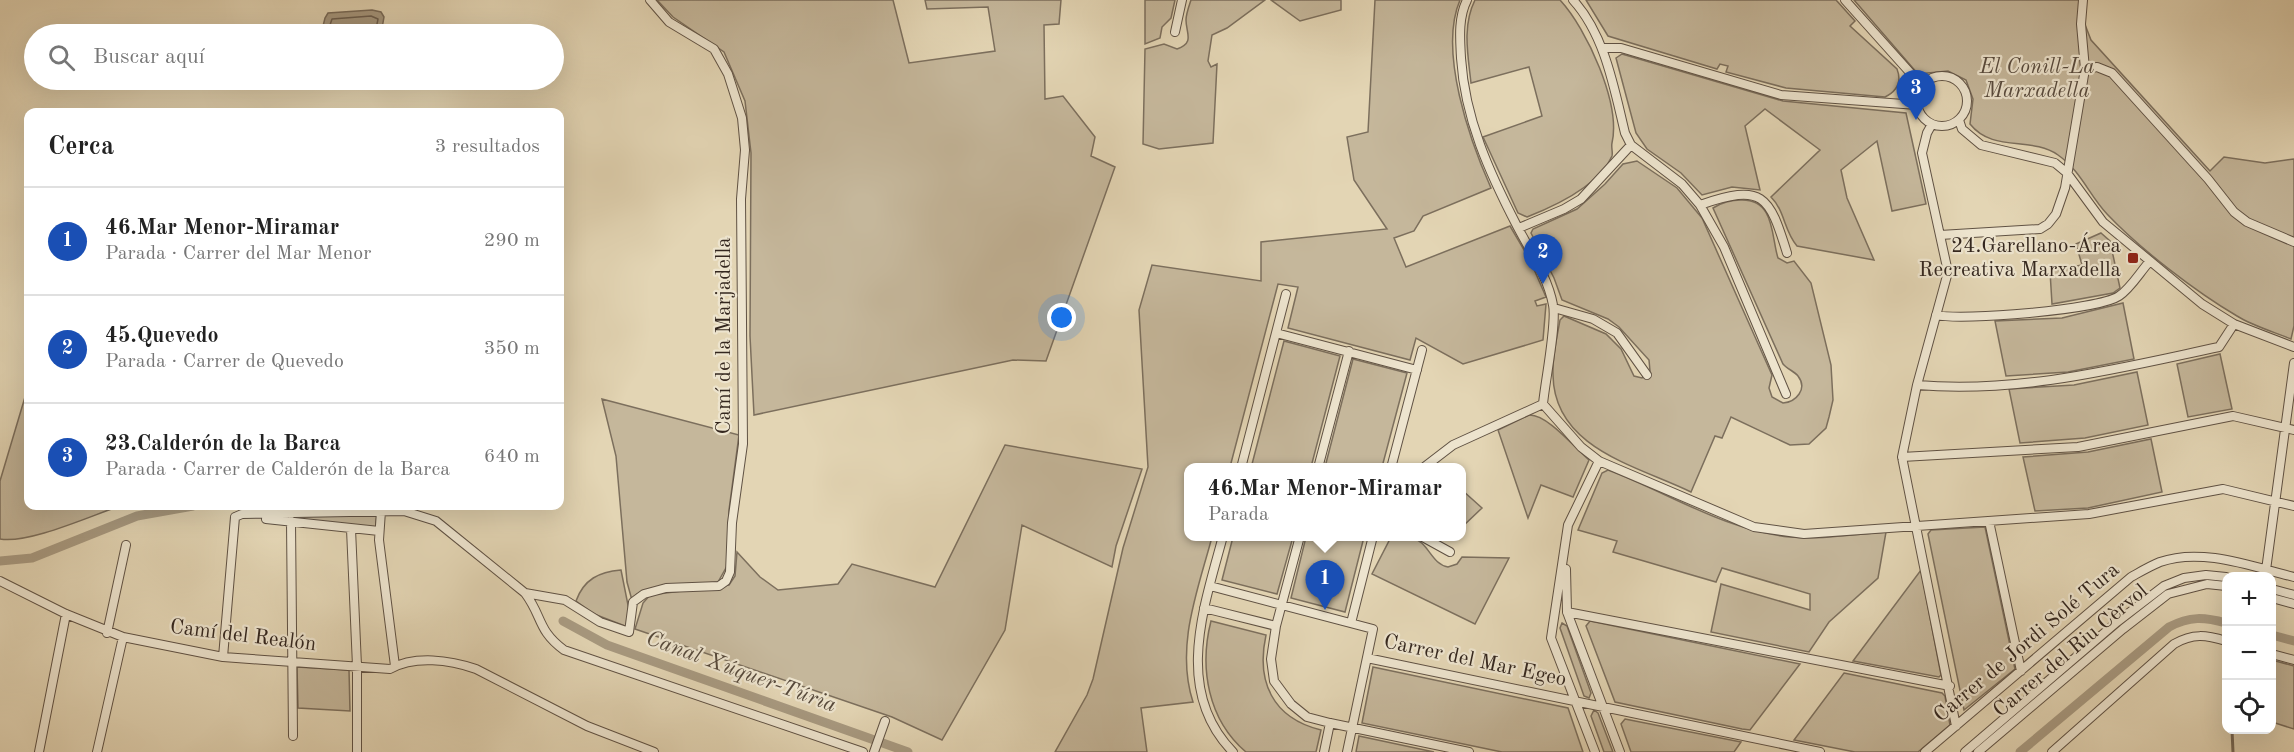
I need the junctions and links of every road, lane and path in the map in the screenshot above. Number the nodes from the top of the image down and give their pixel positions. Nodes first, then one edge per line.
1 (650, 0) edge
2 (1182, 0) edge
3 (1467, 0) edge
4 (1573, 0) edge
5 (1845, 0) edge
6 (2083, 0) edge
7 (1175, 32) dead end
8 (1602, 48) junction
9 (2085, 69) junction
10 (1922, 86) junction
11 (1917, 105) junction
12 (1959, 120) junction
13 (1932, 124) junction
14 (1631, 145) junction
15 (2067, 172) junction
16 (1700, 205) junction
17 (1519, 228) junction
18 (1940, 235) junction
19 (2294, 242) edge
20 (1787, 254) dead end
21 (2150, 261) junction
22 (1286, 294) dead end
23 (1554, 308) junction
24 (1936, 315) junction
25 (2234, 324) junction
26 (1276, 333) junction
27 (2294, 347) edge
28 (1422, 350) dead end
29 (1349, 351) junction
30 (2294, 363) edge
31 (1417, 369) junction
32 (1647, 375) dead end
33 (1917, 385) junction
34 (1786, 394) dead end
35 (1543, 405) junction
36 (2290, 429) edge
37 (1902, 457) junction
38 (1599, 461) junction
39 (1242, 463) edge
40 (1319, 463) edge
41 (1392, 463) edge
42 (1430, 463) edge
43 (2276, 501) junction
44 (2294, 506) edge
45 (381, 511) junction
46 (235, 517) junction
47 (291, 521) junction
48 (1989, 521) junction
49 (1917, 525) junction
50 (351, 529) junction
51 (379, 531) junction
52 (1222, 541) edge
53 (1299, 541) edge
54 (1372, 541) edge
55 (1429, 541) edge
56 (126, 545) dead end
57 (1566, 545) junction
58 (1450, 552) dead end
59 (2266, 570) junction
60 (2222, 577) edge
61 (2294, 577) edge
62 (1, 583) edge
63 (1210, 586) junction
64 (2222, 586) edge
65 (2276, 590) edge
66 (525, 593) junction
67 (2294, 595) edge
68 (2276, 599) edge
69 (2294, 604) edge
70 (1282, 605) junction
71 (1204, 608) junction
72 (1567, 612) junction
73 (66, 614) junction
74 (1351, 623) junction
75 (1276, 626) junction
76 (107, 633) junction
77 (123, 637) junction
78 (2222, 640) edge
79 (2276, 655) edge
80 (224, 657) junction
81 (1367, 658) junction
82 (2294, 660) edge
83 (292, 661) junction
84 (357, 666) junction
85 (395, 666) junction
86 (2021, 671) junction
87 (1950, 686) junction
88 (1576, 700) junction
89 (1602, 706) junction
90 (885, 722) dead end
91 (1330, 723) junction
92 (1956, 726) junction
93 (1352, 728) junction
94 (293, 736) dead end
95 (39, 752) edge
96 (98, 752) edge
97 (357, 752) edge
98 (654, 752) edge
99 (863, 752) edge
100 (874, 752) edge
101 (1233, 752) edge
102 (1324, 752) edge
103 (1347, 752) edge
104 (1469, 752) edge
105 (1595, 752) edge
106 (1620, 752) edge
107 (1820, 752) edge
108 (1925, 752) edge
109 (1965, 752) edge
110 (1978, 752) edge
111 (2052, 752) edge

1 - 66 street, Camí de la Marjadella
2 - 7 street
3 - 17 street
4 - 8 street
5 - 10 street
6 - 9 street
8 - 11 street
8 - 14 street
9 - 15 street
9 - 19 street
10 - 11 street
10 - 12 street
11 - 13 street
12 - 13 street
12 - 15 street
13 - 18 street
14 - 16 street
14 - 17 street
15 - 18 street
15 - 21 street
16 - 20 street
16 - 34 street
17 - 23 street
18 - 24 street
21 - 24 street
21 - 25 street
22 - 26 street
23 - 32 street
23 - 35 street
24 - 33 street
25 - 27 street
25 - 33 street
26 - 29 street
26 - 39 street
28 - 31 street
29 - 31 street
29 - 40 street
30 - 36 street
31 - 41 street
33 - 37 street
35 - 38 street
35 - 42 street
36 - 37 street
36 - 43 street
37 - 49 street
38 - 49 street
38 - 57 street
43 - 44 street
43 - 48 street
43 - 59 street
45 - 46 street
45 - 51 street
45 - 66 street
46 - 47 street
46 - 80 street
47 - 50 street
47 - 83 street
48 - 49 street
48 - 86 street
49 - 87 street
50 - 51 street
50 - 84 street
51 - 85 street
52 - 63 street
53 - 70 street
54 - 74 street
55 - 58 street
56 - 76 street
57 - 72 street
57 - 88 street
59 - 61 street, Carrer de Jordi Solé Tura
59 - 86 street, Carrer de Jordi Solé Tura
60 - 109 street, Carrer del Riu Cèrvol
62 - 73 street, Camí del Realón
63 - 70 street
63 - 71 street
64 - 110 street, Carrer del Riu Cèrvol
65 - 67 street
66 - 99 street
68 - 69 street
70 - 74 street
70 - 75 street
71 - 75 street
71 - 101 street
72 - 87 street
72 - 89 street
73 - 76 street, Camí del Realón
73 - 95 street
74 - 81 street
75 - 91 street
76 - 77 street, Camí del Realón
77 - 80 street, Camí del Realón
77 - 96 street
78 - 111 street
79 - 82 street
80 - 83 street, Camí del Realón
81 - 88 street, Carrer del Mar Egeo
81 - 93 street
83 - 84 street, Camí del Realón
83 - 94 street
84 - 85 street, Camí del Realón
84 - 97 street
85 - 98 street, Camí del Realón
86 - 92 street, Carrer de Jordi Solé Tura
87 - 92 street
88 - 89 street, Carrer del Mar Egeo
88 - 105 street
89 - 106 street
89 - 107 street, Carrer del Mar Egeo
90 - 100 street
91 - 93 street
91 - 102 street
92 - 108 street, Carrer de Jordi Solé Tura
93 - 103 street
93 - 104 street

